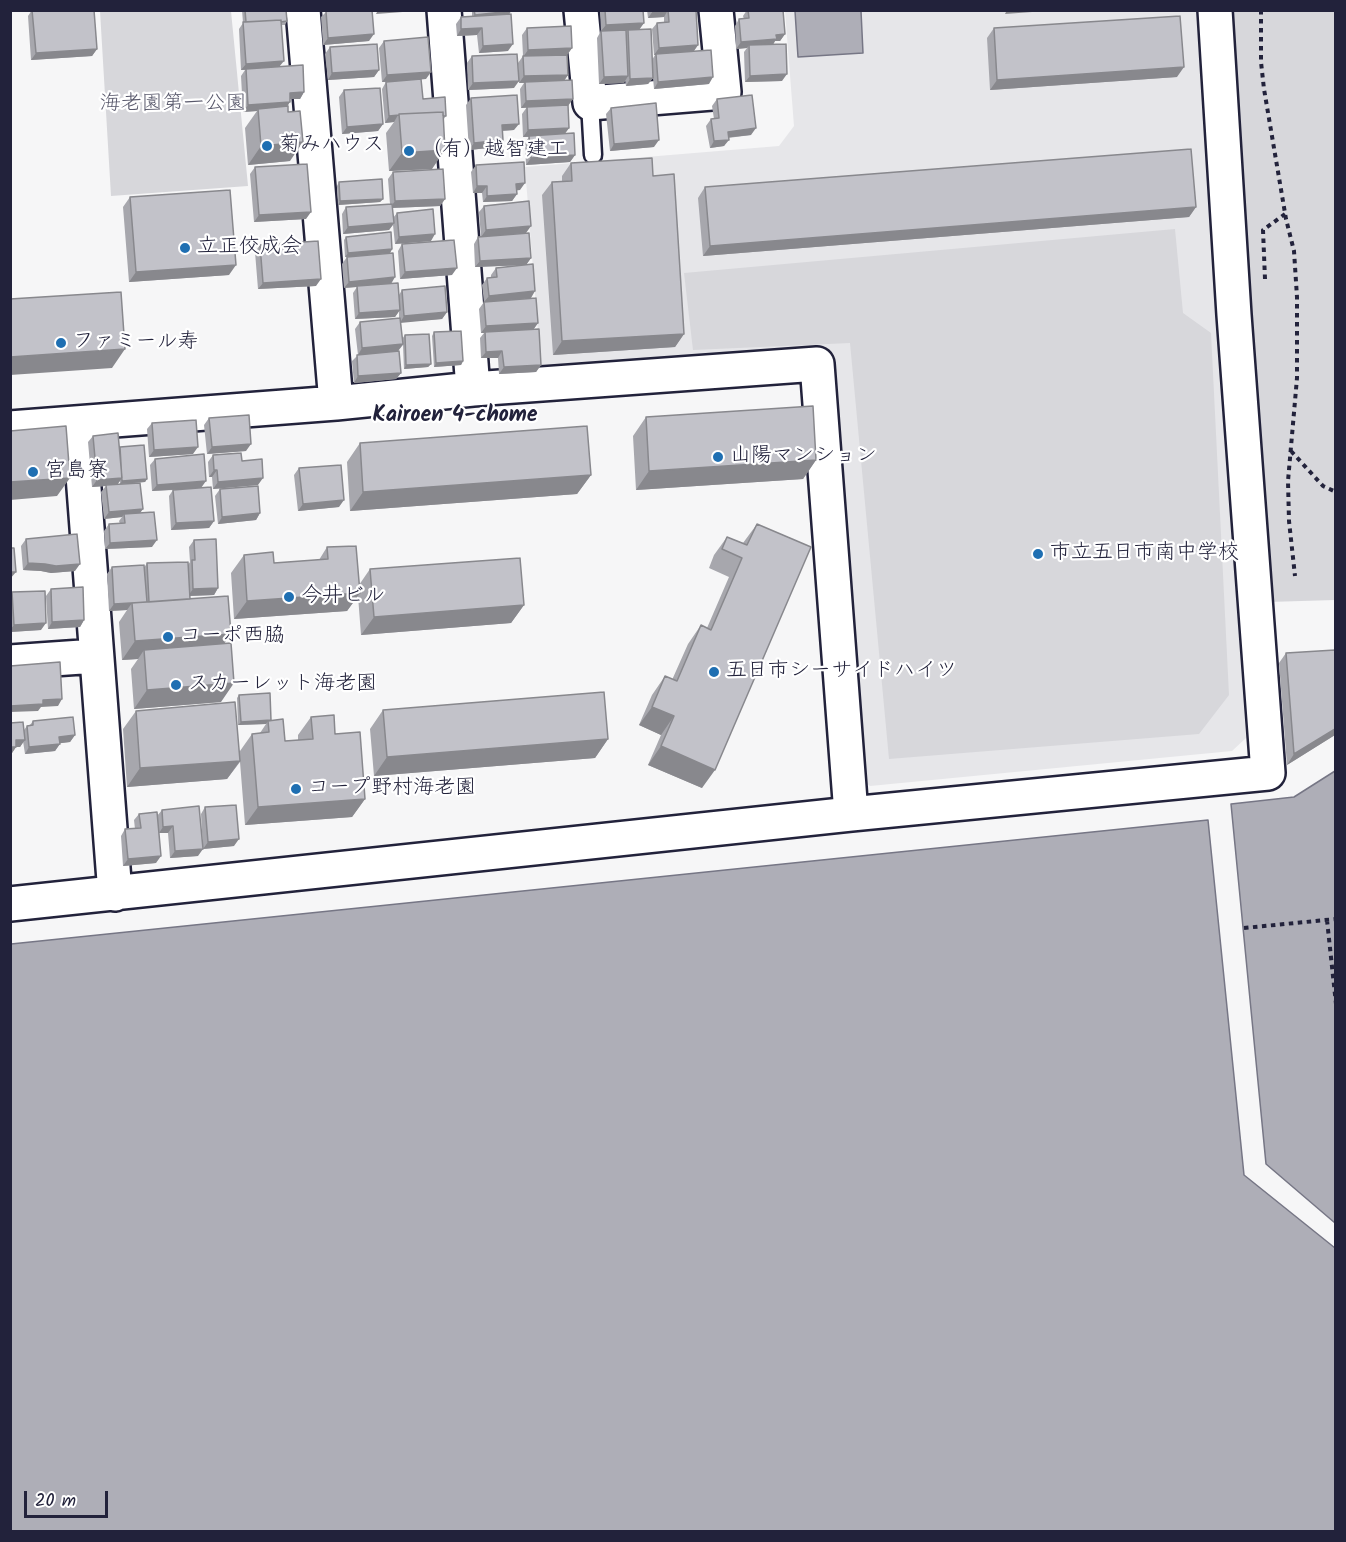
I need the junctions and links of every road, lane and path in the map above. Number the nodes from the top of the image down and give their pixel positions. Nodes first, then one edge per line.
1 (303, 10) edge
2 (444, 10) edge
3 (582, 10) edge
4 (716, 10) edge
5 (1215, 10) edge
6 (1261, 10) edge
7 (590, 103) junction
8 (593, 155) dead end
9 (474, 389) junction
10 (336, 403) junction
11 (79, 423) junction
12 (10, 428) edge
13 (1291, 451) junction
14 (1335, 492) edge
15 (1295, 576) dead end
16 (96, 656) junction
17 (10, 662) edge
18 (851, 814) junction
19 (115, 894) junction
20 (10, 904) edge
21 (1335, 919) edge
22 (1327, 920) junction
23 (1244, 928) dead end
24 (1335, 1004) edge

1 - 10 street
2 - 9 street
3 - 7 street
4 - 7 street
5 - 18 street
6 - 13 path
7 - 8 lane
9 - 10 street
9 - 18 street
10 - 11 street
11 - 12 street
11 - 16 street
13 - 14 path
13 - 15 path
16 - 17 street
16 - 19 street
18 - 19 street
19 - 20 street
21 - 22 path
22 - 23 path
22 - 24 path

